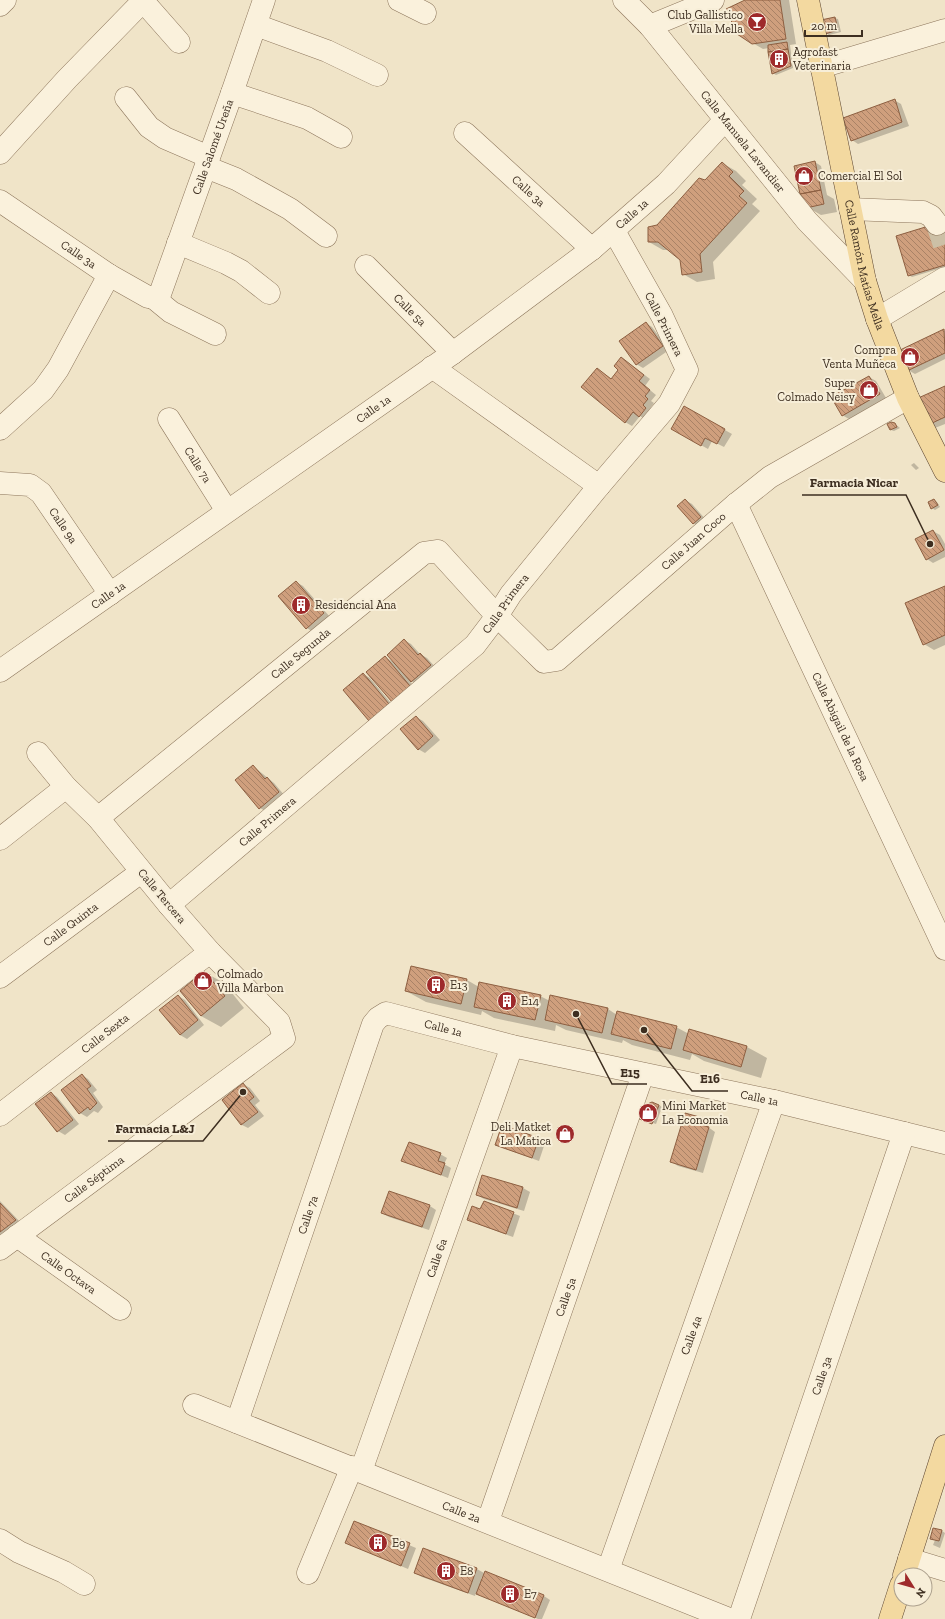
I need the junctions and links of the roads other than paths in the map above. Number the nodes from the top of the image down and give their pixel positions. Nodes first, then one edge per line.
1 (4, 0) edge
2 (142, 0) edge
3 (264, 0) edge
4 (399, 0) edge
5 (624, 0) edge
6 (713, 0) edge
7 (808, 0) edge
8 (0, 5) edge
9 (425, 13) dead end
10 (256, 25) junction
11 (650, 26) junction
12 (945, 30) edge
13 (179, 42) dead end
14 (821, 67) junction
15 (377, 75) dead end
16 (232, 93) junction
17 (126, 98) dead end
18 (725, 120) junction
19 (464, 133) dead end
20 (341, 138) dead end
21 (0, 153) edge
22 (207, 162) junction
23 (0, 201) edge
24 (850, 209) junction
25 (937, 224) tunnel mouth
26 (614, 231) junction
27 (326, 236) dead end
28 (178, 243) junction
29 (592, 249) junction
30 (366, 266) dead end
31 (109, 276) junction
32 (945, 278) edge
33 (865, 281) junction
34 (269, 293) dead end
35 (157, 296) junction
36 (877, 319) junction
37 (215, 334) dead end
38 (453, 353) junction
39 (432, 367) junction
40 (908, 398) junction
41 (169, 419) dead end
42 (0, 429) edge
43 (945, 471) edge
44 (0, 483) edge
45 (599, 486) junction
46 (736, 504) junction
47 (227, 511) junction
48 (110, 594) junction
49 (497, 616) junction
50 (0, 671) edge
51 (38, 753) dead end
52 (66, 787) junction
53 (98, 818) junction
54 (0, 839) edge
55 (141, 872) junction
56 (169, 905) junction
57 (945, 949) edge
58 (210, 952) junction
59 (0, 977) edge
60 (386, 1013) joint
61 (284, 1038) joint
62 (512, 1046) junction
63 (643, 1074) junction
64 (774, 1100) junction
65 (0, 1115) edge
66 (904, 1133) junction
67 (945, 1143) edge
68 (17, 1236) junction
69 (0, 1249) edge
70 (120, 1309) dead end
71 (194, 1405) dead end
72 (237, 1422) junction
73 (945, 1446) edge
74 (357, 1469) junction
75 (488, 1521) junction
76 (0, 1540) edge
77 (906, 1567) edge
78 (933, 1569) edge
79 (608, 1570) junction
80 (945, 1570) edge
81 (308, 1573) dead end
82 (84, 1584) dead end
83 (894, 1607) edge
84 (729, 1619) edge
85 (739, 1619) edge
86 (890, 1619) edge

1 - 8 street
2 - 13 street
2 - 21 street
3 - 10 street, Calle Salomé Ureña
4 - 9 street
5 - 11 street, Calle Manuela Lavandier
6 - 11 street
7 - 14 main road, Calle Ramón Matías Mella
10 - 15 street
10 - 16 street, Calle Salomé Ureña
11 - 18 street, Calle Manuela Lavandier
12 - 14 street
14 - 24 main road, Calle Ramón Matías Mella
16 - 20 street
16 - 22 street, Calle Salomé Ureña
17 - 22 street
18 - 26 street, Calle 1a
18 - 33 street, Calle Manuela Lavandier
19 - 29 street, Calle 3a
22 - 27 street
22 - 28 street, Calle Salomé Ureña
23 - 31 street, Calle 3a
24 - 25 street
24 - 33 main road, Calle Ramón Matías Mella
26 - 29 street, Calle 1a
26 - 45 street, Calle Primera
28 - 34 street
28 - 35 street, Calle Salomé Ureña
29 - 38 street, Calle 1a
30 - 38 street, Calle 5a
31 - 35 street, Calle 3a
31 - 42 street
32 - 36 street
33 - 36 main road, Calle Ramón Matías Mella
35 - 37 street, Calle 3a
36 - 40 main road, Calle Ramón Matías Mella
38 - 39 street, Calle 1a
39 - 45 street
39 - 47 street, Calle 1a
40 - 43 main road, Calle Ramón Matías Mella
40 - 46 street, Calle Juan Coco
41 - 47 street, Calle 7a
44 - 48 street, Calle 9a
45 - 49 street, Calle Primera
46 - 49 street, Calle Juan Coco
46 - 57 street, Calle Abigail de la Rosa
47 - 48 street, Calle 1a
48 - 50 street, Calle 1a
49 - 53 street, Calle Segunda
49 - 56 street, Calle Primera
51 - 52 street, Calle Tercera
52 - 53 street, Calle Tercera
52 - 54 street
53 - 55 street, Calle Tercera
55 - 56 street, Calle Tercera
55 - 59 street, Calle Quinta
56 - 58 street, Calle Tercera
58 - 61 street, Calle Tercera
58 - 65 street, Calle Sexta
60 - 62 street, Calle 1a
60 - 72 street, Calle 7a
61 - 68 street, Calle Séptima
62 - 63 street, Calle 1a
62 - 74 street, Calle 6a
63 - 64 street, Calle 1a
63 - 75 street, Calle 5a
64 - 66 street, Calle 1a
64 - 79 street, Calle 4a
66 - 67 street, Calle 1a
66 - 85 street, Calle 3a
68 - 69 street, Calle Séptima
68 - 70 street, Calle Octava
71 - 72 street, Calle 2a
72 - 74 street, Calle 2a
73 - 77 main road
74 - 75 street, Calle 2a
74 - 81 street, Calle 6a
75 - 79 street, Calle 2a
76 - 82 street
78 - 80 street
79 - 84 street, Calle 2a
83 - 86 main road

